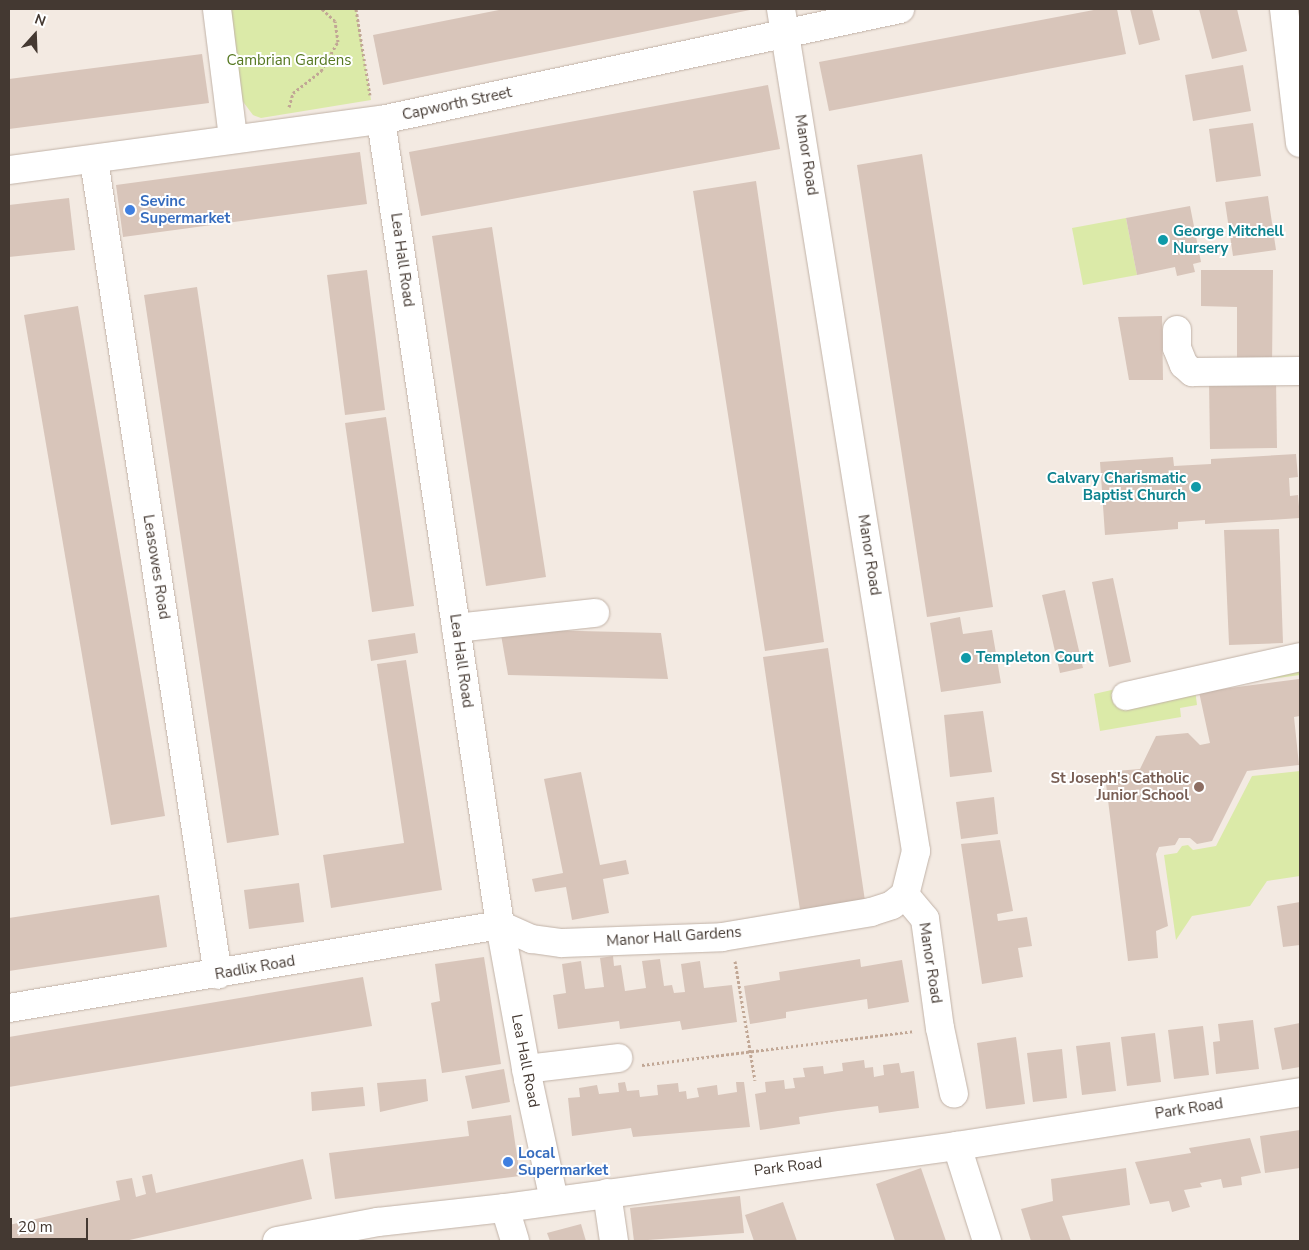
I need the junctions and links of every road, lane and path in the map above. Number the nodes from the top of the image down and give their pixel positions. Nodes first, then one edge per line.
1 (217, 9) edge
2 (322, 9) edge
3 (356, 9) edge
4 (781, 9) edge
5 (900, 9) edge
6 (1284, 9) edge
7 (785, 36) junction
8 (376, 120) junction
9 (293, 132) junction
10 (233, 137) junction
11 (1300, 143) edge
12 (94, 160) junction
13 (9, 170) edge
14 (1177, 330) dead end
15 (1300, 371) edge
16 (595, 613) dead end
17 (456, 628) junction
18 (1300, 657) edge
19 (1126, 696) dead end
20 (905, 895) junction
21 (500, 925) junction
22 (731, 936) junction
23 (218, 975) junction
24 (9, 1008) edge
25 (940, 1028) junction
26 (749, 1053) junction
27 (615, 1058) joint
28 (526, 1069) junction
29 (755, 1080) dead end
30 (1300, 1092) edge
31 (954, 1094) dead end
32 (957, 1146) junction
33 (606, 1193) junction
34 (554, 1200) junction
35 (505, 1208) junction
36 (310, 1238) edge
37 (277, 1241) edge
38 (515, 1241) edge
39 (614, 1241) edge
40 (987, 1241) edge

1 - 10 street
2 - 9 path
3 - 8 path
4 - 7 street, Manor Road
5 - 7 street, Capworth Street
6 - 11 street
7 - 8 street, Capworth Street
7 - 20 street, Manor Road
8 - 9 street, Capworth Street
8 - 17 street, Lea Hall Road
9 - 10 street, Capworth Street
10 - 12 street, Capworth Street
12 - 13 street, Capworth Street
12 - 23 street, Leasowes Road
14 - 15 street
16 - 17 street
17 - 21 street, Lea Hall Road
18 - 19 street
20 - 22 street, Manor Hall Gardens
20 - 25 street, Manor Road
21 - 22 street, Manor Hall Gardens
21 - 23 street, Radlix Road
21 - 28 street, Lea Hall Road
22 - 26 path
23 - 24 street, Radlix Road
25 - 26 path
25 - 31 street, Manor Road
26 - 27 path
26 - 29 path
27 - 28 street
28 - 34 street, Lea Hall Road
30 - 32 street, Park Road
32 - 33 street, Park Road
32 - 40 street
33 - 34 street, Park Road
33 - 39 street
34 - 35 street, Park Road
35 - 36 street, Park Road
35 - 38 street
36 - 37 street, Park Road

